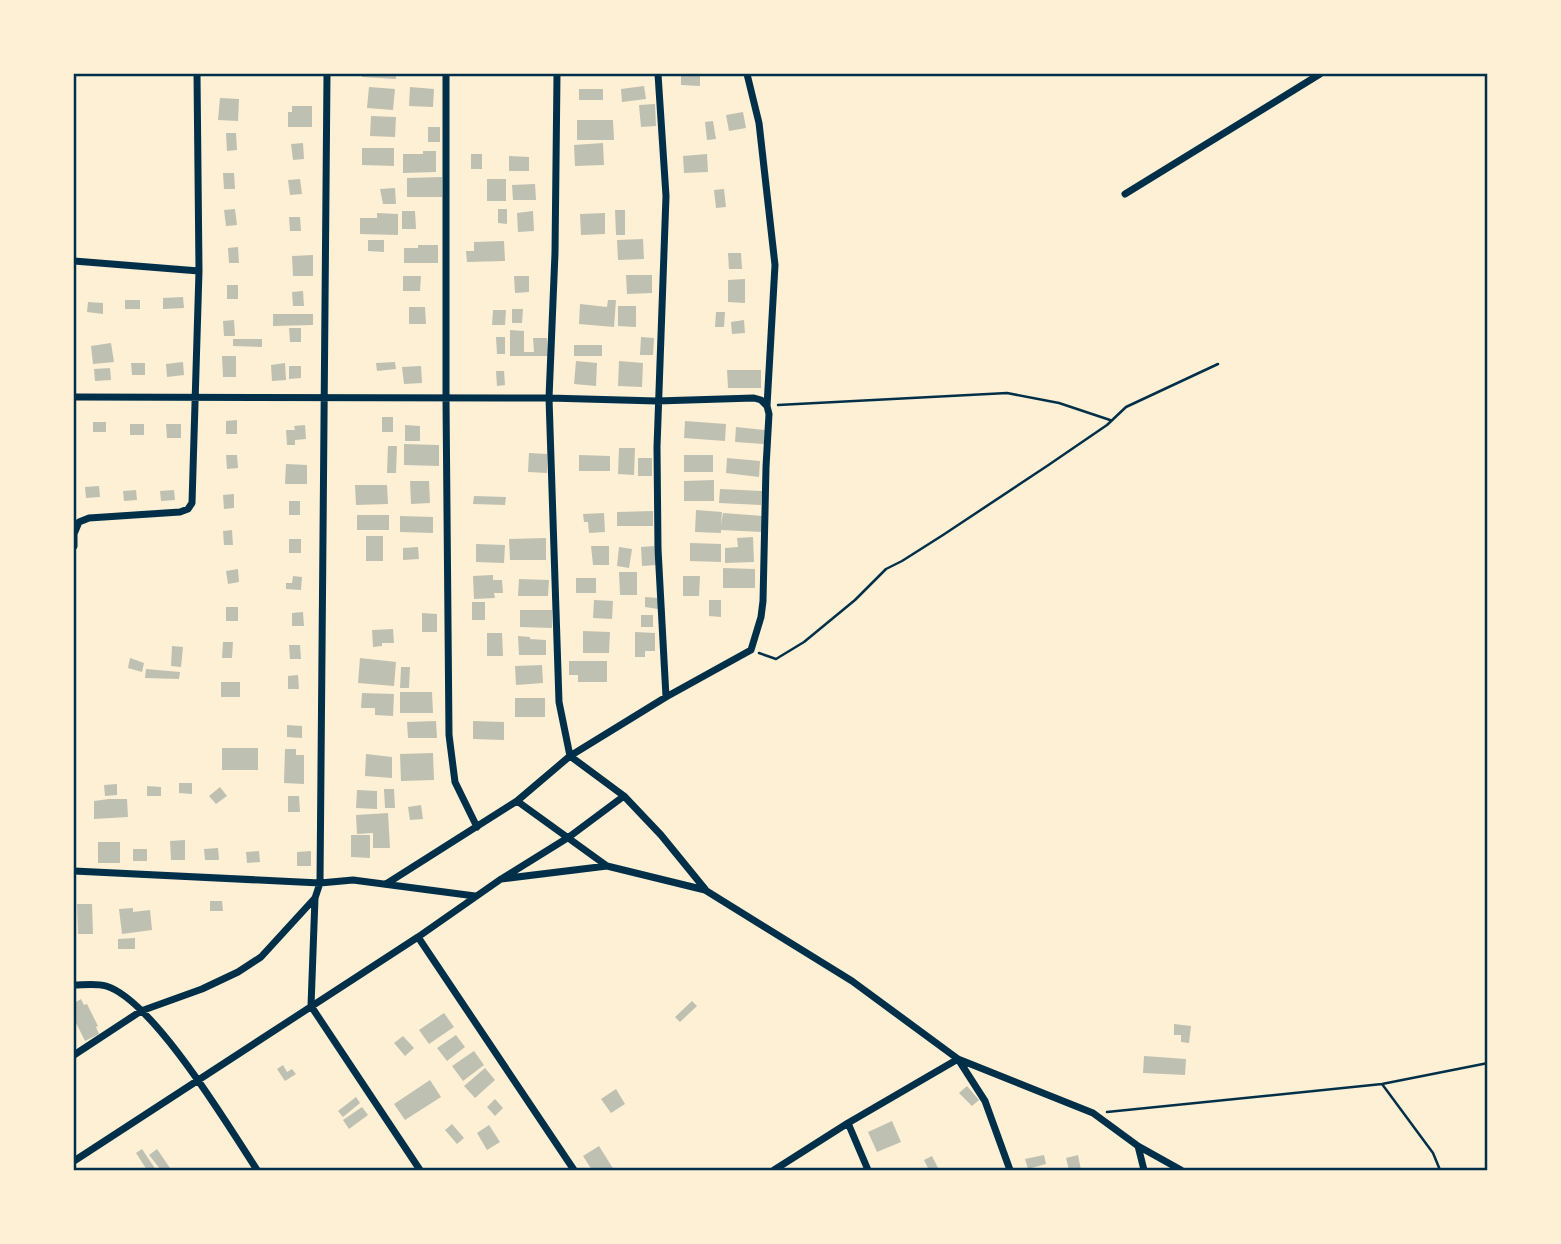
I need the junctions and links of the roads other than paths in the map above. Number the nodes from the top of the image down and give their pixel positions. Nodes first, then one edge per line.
1 (197, 74) edge
2 (327, 74) edge
3 (446, 74) edge
4 (557, 74) edge
5 (658, 74) edge
6 (747, 74) edge
7 (1320, 74) edge
8 (1125, 194) dead end
9 (74, 261) edge
10 (199, 271) junction
11 (196, 396) junction
12 (74, 397) edge
13 (549, 398) junction
14 (325, 399) junction
15 (446, 399) junction
16 (657, 401) junction
17 (768, 406) junction
18 (74, 546) edge
19 (666, 697) junction
20 (570, 756) junction
21 (624, 796) junction
22 (517, 801) junction
23 (477, 827) junction
24 (569, 837) junction
25 (607, 866) junction
26 (74, 871) edge
27 (501, 879) junction
28 (320, 883) junction
29 (386, 884) junction
30 (705, 890) junction
31 (475, 896) junction
32 (315, 898) junction
33 (418, 937) junction
34 (74, 985) edge
35 (311, 1006) junction
36 (141, 1011) junction
37 (74, 1055) edge
38 (958, 1059) junction
39 (198, 1079) junction
40 (848, 1123) junction
41 (1138, 1146) junction
42 (74, 1161) edge
43 (257, 1171) edge
44 (420, 1171) edge
45 (574, 1171) edge
46 (774, 1171) edge
47 (869, 1171) edge
48 (1010, 1171) edge
49 (1144, 1171) edge
50 (1181, 1171) edge

1 - 10 street
2 - 14 street
3 - 15 street
4 - 13 street
5 - 16 street
6 - 17 street
7 - 8 street
9 - 10 street
10 - 11 street
11 - 12 street
11 - 14 street
11 - 18 street
13 - 15 street
13 - 16 street
13 - 20 street
14 - 15 street
14 - 28 street
15 - 23 street
16 - 17 street
16 - 19 street
17 - 19 street
19 - 20 street
20 - 21 street
20 - 22 street
21 - 24 street
21 - 30 street
22 - 23 street
22 - 24 street
23 - 29 street
24 - 25 street
24 - 27 street
25 - 27 street
25 - 30 street
26 - 28 street
27 - 31 street
28 - 29 street
28 - 32 street
29 - 31 street
30 - 38 street
31 - 33 street
32 - 35 street
32 - 36 street
33 - 35 street
33 - 45 street
34 - 36 street
35 - 39 street
35 - 44 street
36 - 37 street
36 - 39 street
38 - 40 street
38 - 41 street
38 - 48 street
39 - 42 street
39 - 43 street
40 - 46 street
40 - 47 street
41 - 49 street
41 - 50 street

